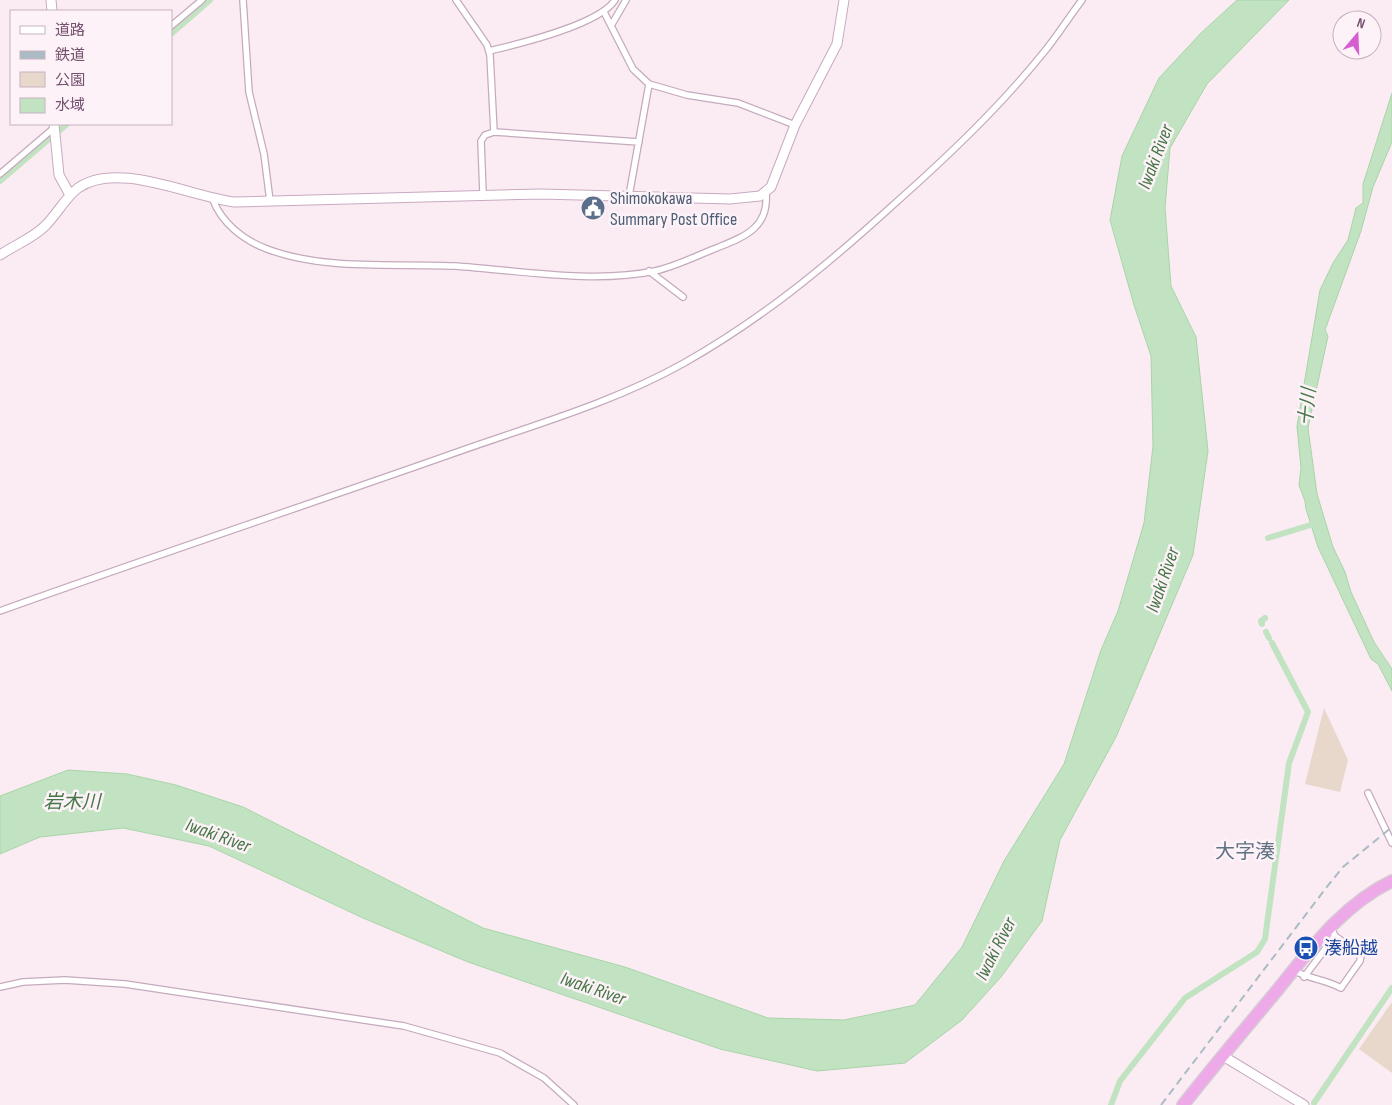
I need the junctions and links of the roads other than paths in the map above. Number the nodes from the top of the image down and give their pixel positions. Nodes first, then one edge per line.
1 (202, 0) edge
2 (243, 0) edge
3 (456, 0) edge
4 (615, 0) edge
5 (626, 0) edge
6 (844, 0) edge
7 (1082, 0) edge
8 (604, 12) junction
9 (612, 24) junction
10 (172, 25) edge
11 (488, 51) junction
12 (649, 84) junction
13 (56, 125) edge
14 (796, 125) junction
15 (494, 132) junction
16 (639, 142) junction
17 (0, 174) edge
18 (766, 193) junction
19 (483, 194) junction
20 (70, 195) junction
21 (629, 196) junction
22 (212, 200) junction
23 (270, 201) junction
24 (0, 255) edge
25 (649, 271) junction
26 (683, 297) dead end
27 (0, 611) edge
28 (1368, 793) dead end
29 (1392, 843) edge
30 (1392, 880) edge
31 (1333, 931) junction
32 (1293, 970) junction
33 (1304, 976) junction
34 (0, 986) edge
35 (1223, 1056) junction
36 (574, 1105) edge
37 (1183, 1105) edge
38 (1304, 1105) edge

1 - 10 street
2 - 23 street
3 - 11 street
4 - 8 street
5 - 9 street
6 - 14 street
7 - 27 street
8 - 9 street
8 - 11 street
9 - 12 street
11 - 15 street
12 - 14 street
12 - 16 street
13 - 17 street
13 - 20 street
14 - 18 street
15 - 16 street
15 - 19 street
16 - 21 street
18 - 21 street
18 - 25 street
19 - 21 street
19 - 23 street
20 - 22 street
20 - 24 street
22 - 23 street
22 - 25 street
25 - 26 street
28 - 29 street
30 - 31 highway
31 - 32 highway
31 - 33 street
31 - 33 street
32 - 33 street
32 - 35 highway
34 - 36 street
35 - 37 highway
35 - 38 street

